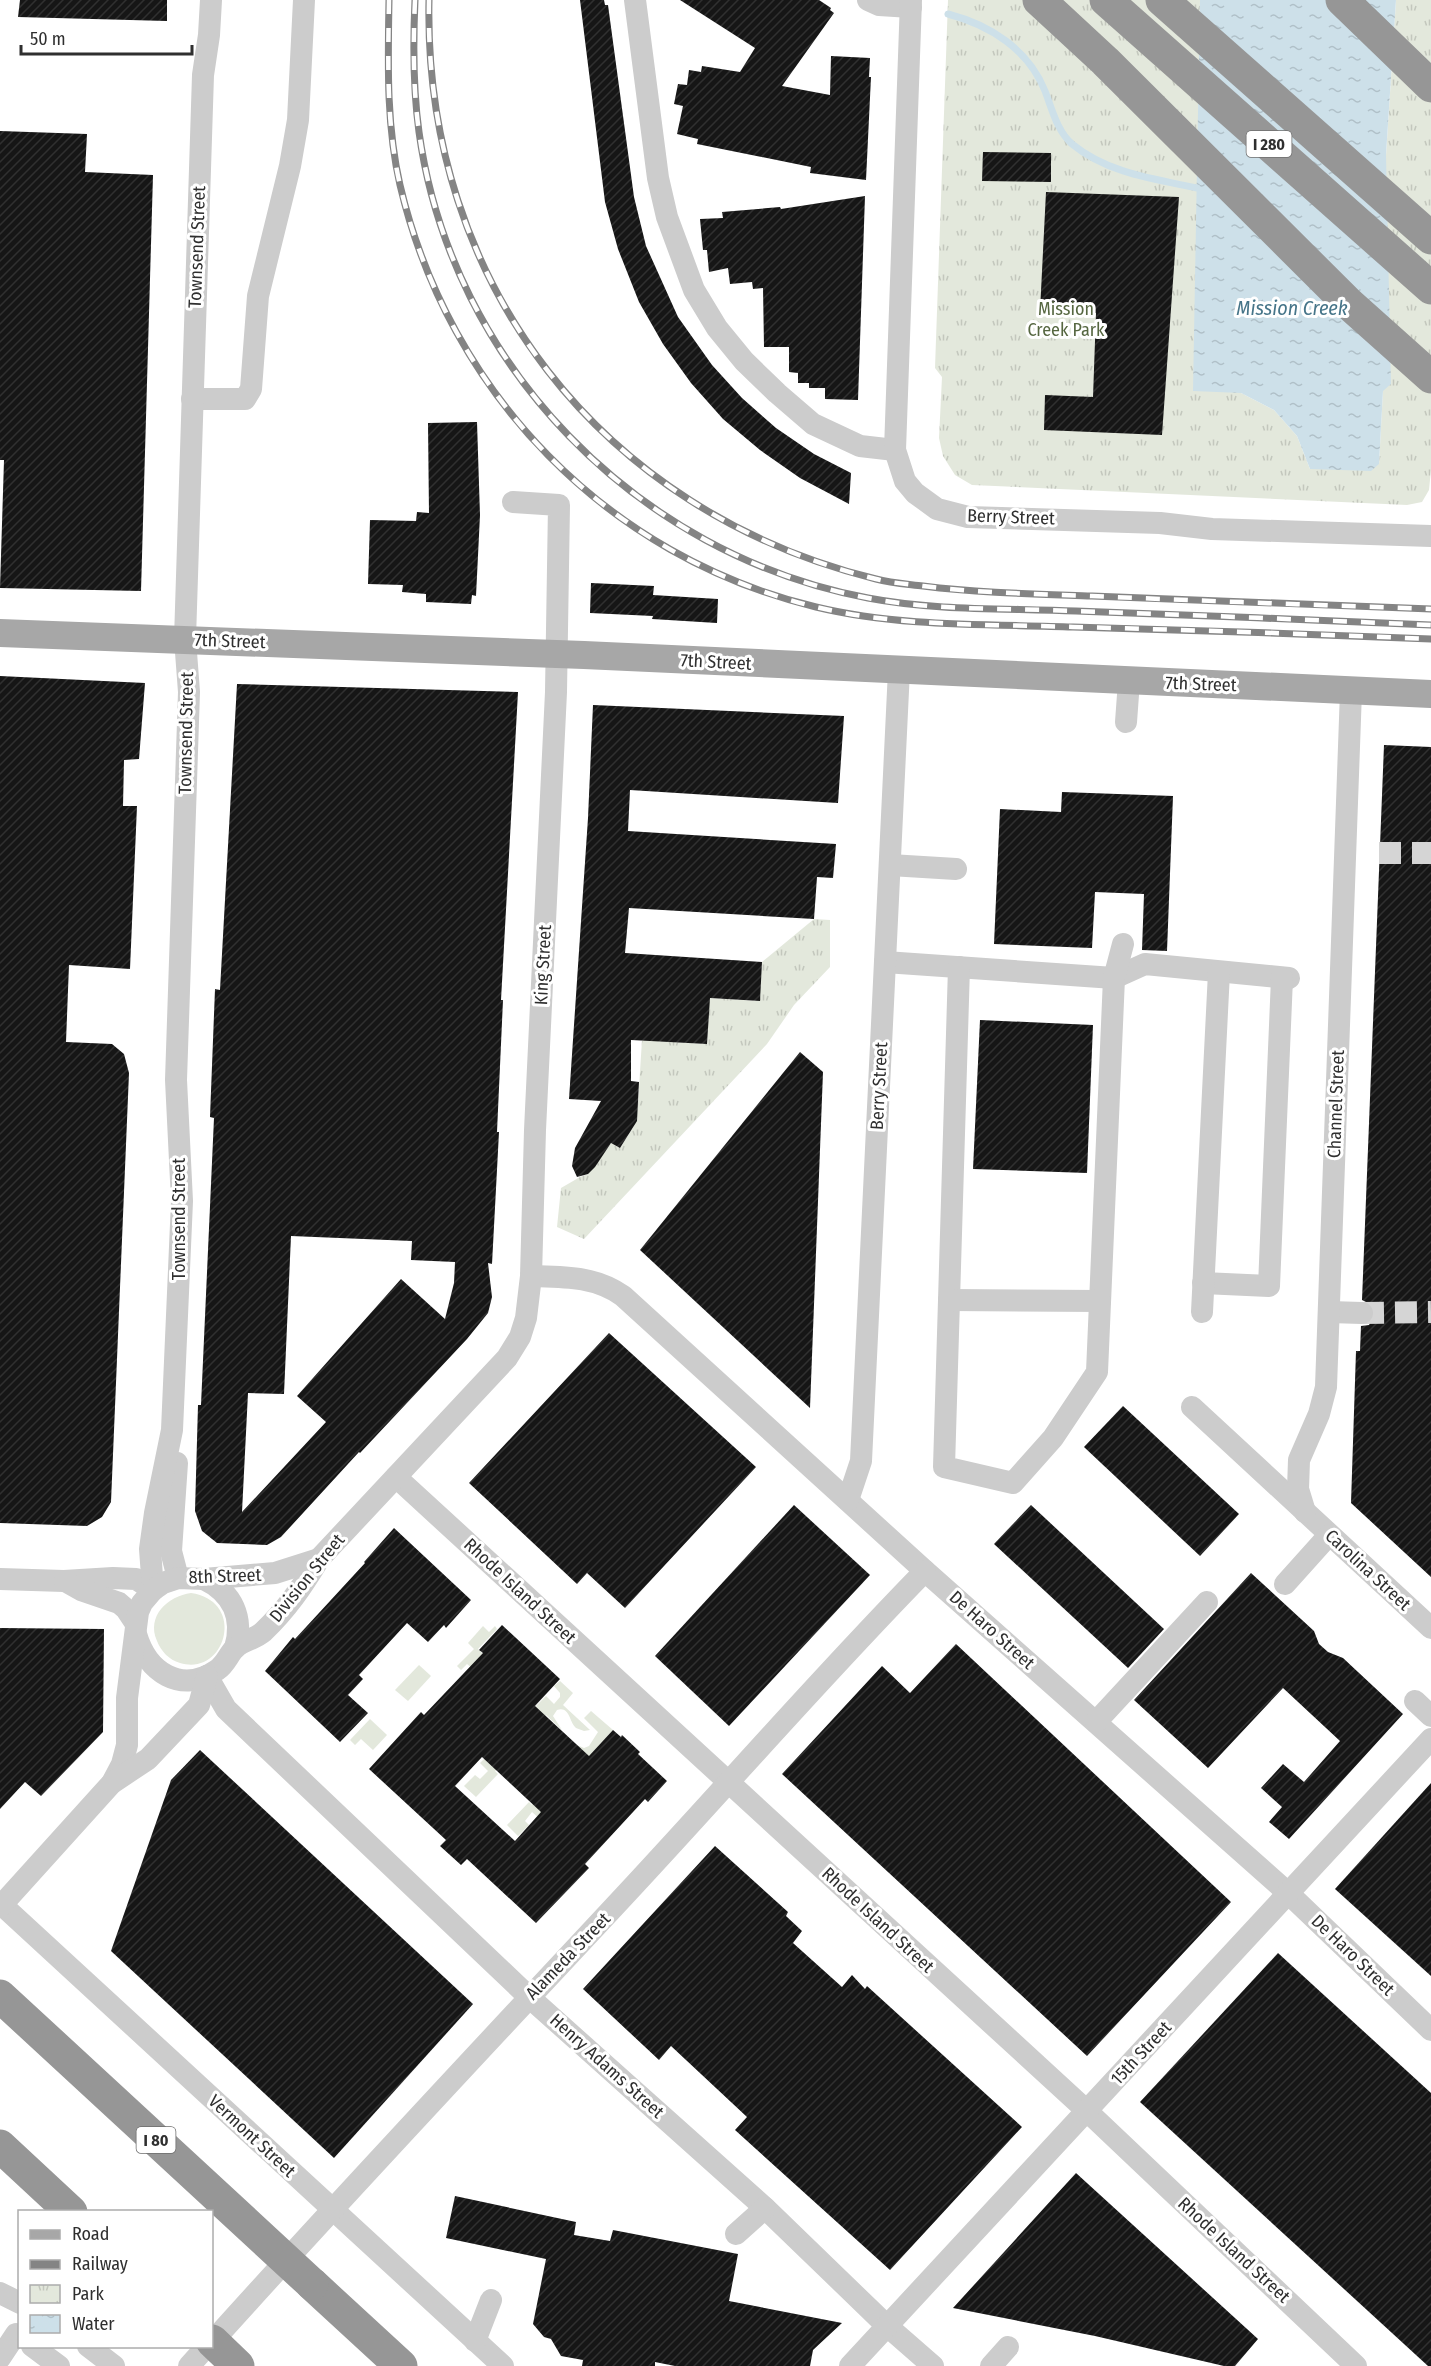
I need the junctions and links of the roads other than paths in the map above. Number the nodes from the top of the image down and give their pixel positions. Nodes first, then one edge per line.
1 (211, 0) edge
2 (304, 0) edge
3 (635, 0) edge
4 (868, 0) edge
5 (1039, 0) edge
6 (1107, 0) edge
7 (1162, 0) edge
8 (1342, 0) edge
9 (911, 4) edge
10 (1431, 86) edge
11 (1431, 238) edge
12 (1431, 288) edge
13 (1431, 377) edge
14 (192, 399) junction
15 (895, 450) junction
16 (513, 502) dead end
17 (1431, 536) edge
18 (0, 633) edge
19 (185, 639) junction
20 (556, 654) junction
21 (899, 670) junction
22 (1129, 681) junction
23 (1351, 691) junction
24 (1431, 693) edge
25 (1126, 722) dead end
26 (890, 865) junction
27 (956, 869) dead end
28 (1123, 944) dead end
29 (885, 962) junction
30 (959, 967) junction
31 (1219, 972) junction
32 (1114, 978) junction
33 (531, 1275) junction
34 (1203, 1283) junction
35 (949, 1300) junction
36 (1100, 1301) junction
37 (1202, 1312) dead end
38 (1329, 1312) junction
39 (1362, 1313) tunnel mouth
40 (1192, 1407) dead end
41 (172, 1430) junction
42 (396, 1478) junction
43 (848, 1500) junction
44 (1305, 1512) junction
45 (1329, 1535) junction
46 (150, 1549) junction
47 (319, 1559) junction
48 (925, 1571) junction
49 (113, 1578) junction
50 (178, 1578) junction
51 (0, 1579) edge
52 (204, 1580) junction
53 (64, 1581) junction
54 (1285, 1584) dead end
55 (153, 1590) junction
56 (1207, 1602) dead end
57 (1431, 1628) edge
58 (136, 1629) junction
59 (234, 1648) junction
60 (207, 1676) junction
61 (226, 1709) junction
62 (184, 1721) junction
63 (1096, 1722) junction
64 (1431, 1739) edge
65 (727, 1781) junction
66 (112, 1783) junction
67 (1288, 1893) junction
68 (1, 1906) edge
69 (0, 1996) edge
70 (529, 1996) junction
71 (1431, 2030) edge
72 (1087, 2111) junction
73 (0, 2146) edge
74 (765, 2208) junction
75 (70, 2210) edge
76 (334, 2211) junction
77 (736, 2234) dead end
78 (0, 2293) edge
79 (491, 2300) dead end
80 (18, 2302) edge
81 (886, 2325) junction
82 (17, 2336) edge
83 (213, 2340) edge
84 (475, 2341) junction
85 (213, 2342) edge
86 (1008, 2347) dead end
87 (34, 2348) edge
88 (91, 2348) edge
89 (205, 2348) edge
90 (0, 2358) edge
91 (59, 2366) edge
92 (114, 2366) edge
93 (189, 2366) edge
94 (238, 2366) edge
95 (402, 2366) edge
96 (503, 2366) edge
97 (850, 2366) edge
98 (933, 2366) edge
99 (992, 2366) edge
100 (1356, 2366) edge

1 - 14 street, Townsend Street
2 - 14 street
3 - 15 street
4 - 9 street
5 - 13 highway
6 - 12 highway, I 280
7 - 11 highway, I 280
8 - 10 highway
9 - 15 street, Berry Street
14 - 19 street, Townsend Street
15 - 17 street, Berry Street
16 - 20 street, King Street
18 - 19 main road, 7th Street
19 - 20 main road, 7th Street
19 - 41 street, Townsend Street
20 - 21 main road, 7th Street
20 - 33 street, King Street
21 - 22 main road, 7th Street
21 - 26 street, Berry Street
22 - 23 main road, 7th Street
22 - 25 street
23 - 24 main road, 7th Street
23 - 38 street, Channel Street
26 - 27 street
26 - 29 street, Berry Street
28 - 32 street
29 - 30 street
29 - 43 street, Berry Street
30 - 32 street
30 - 35 street
31 - 32 street
31 - 34 street
31 - 34 street
32 - 36 street
33 - 42 street, Division Street
33 - 43 street, De Haro Street
34 - 37 street
35 - 36 street
35 - 36 street
38 - 39 street
38 - 44 street, Channel Street
40 - 44 street, Carolina Street
41 - 46 street, Townsend Street
41 - 50 street, Townsend Street
42 - 47 street, Division Street
42 - 65 street, Rhode Island Street
43 - 48 street, De Haro Street
44 - 45 street, Carolina Street
45 - 54 street
45 - 57 street, Carolina Street
46 - 49 street
46 - 55 street, Townsend Street
47 - 52 street, 8th Street
47 - 59 street, Division Street
48 - 63 street, De Haro Street
48 - 65 street, Alameda Street
49 - 53 street
49 - 55 street
50 - 52 street, 8th Street
50 - 55 street, 8th Street
51 - 53 street
52 - 59 street
53 - 58 street
55 - 58 street
56 - 63 street
58 - 60 street
58 - 66 street
59 - 60 street, Division Street
60 - 61 street, Henry Adams Street
60 - 62 street
61 - 62 street
61 - 70 street, Henry Adams Street
62 - 66 street
63 - 67 street, De Haro Street
64 - 67 street, 15th Street
65 - 70 street, Alameda Street
65 - 72 street, Rhode Island Street
66 - 68 street
67 - 71 street, De Haro Street
67 - 72 street, 15th Street
68 - 76 street, Vermont Street
69 - 95 highway, I 80, bridge
70 - 74 street, Henry Adams Street
70 - 76 street, Alameda Street
72 - 81 street, 15th Street
72 - 100 street, Rhode Island Street
73 - 75 highway
74 - 77 street
74 - 81 street, Henry Adams Street
76 - 83 street, Alameda Street
76 - 84 street, Vermont Street
78 - 80 street
79 - 84 street
81 - 97 street, 15th Street
81 - 98 street, Henry Adams Street
82 - 90 street
84 - 96 street, Vermont Street
85 - 94 highway, bridge
86 - 99 street
87 - 91 street
88 - 92 street
89 - 93 street

